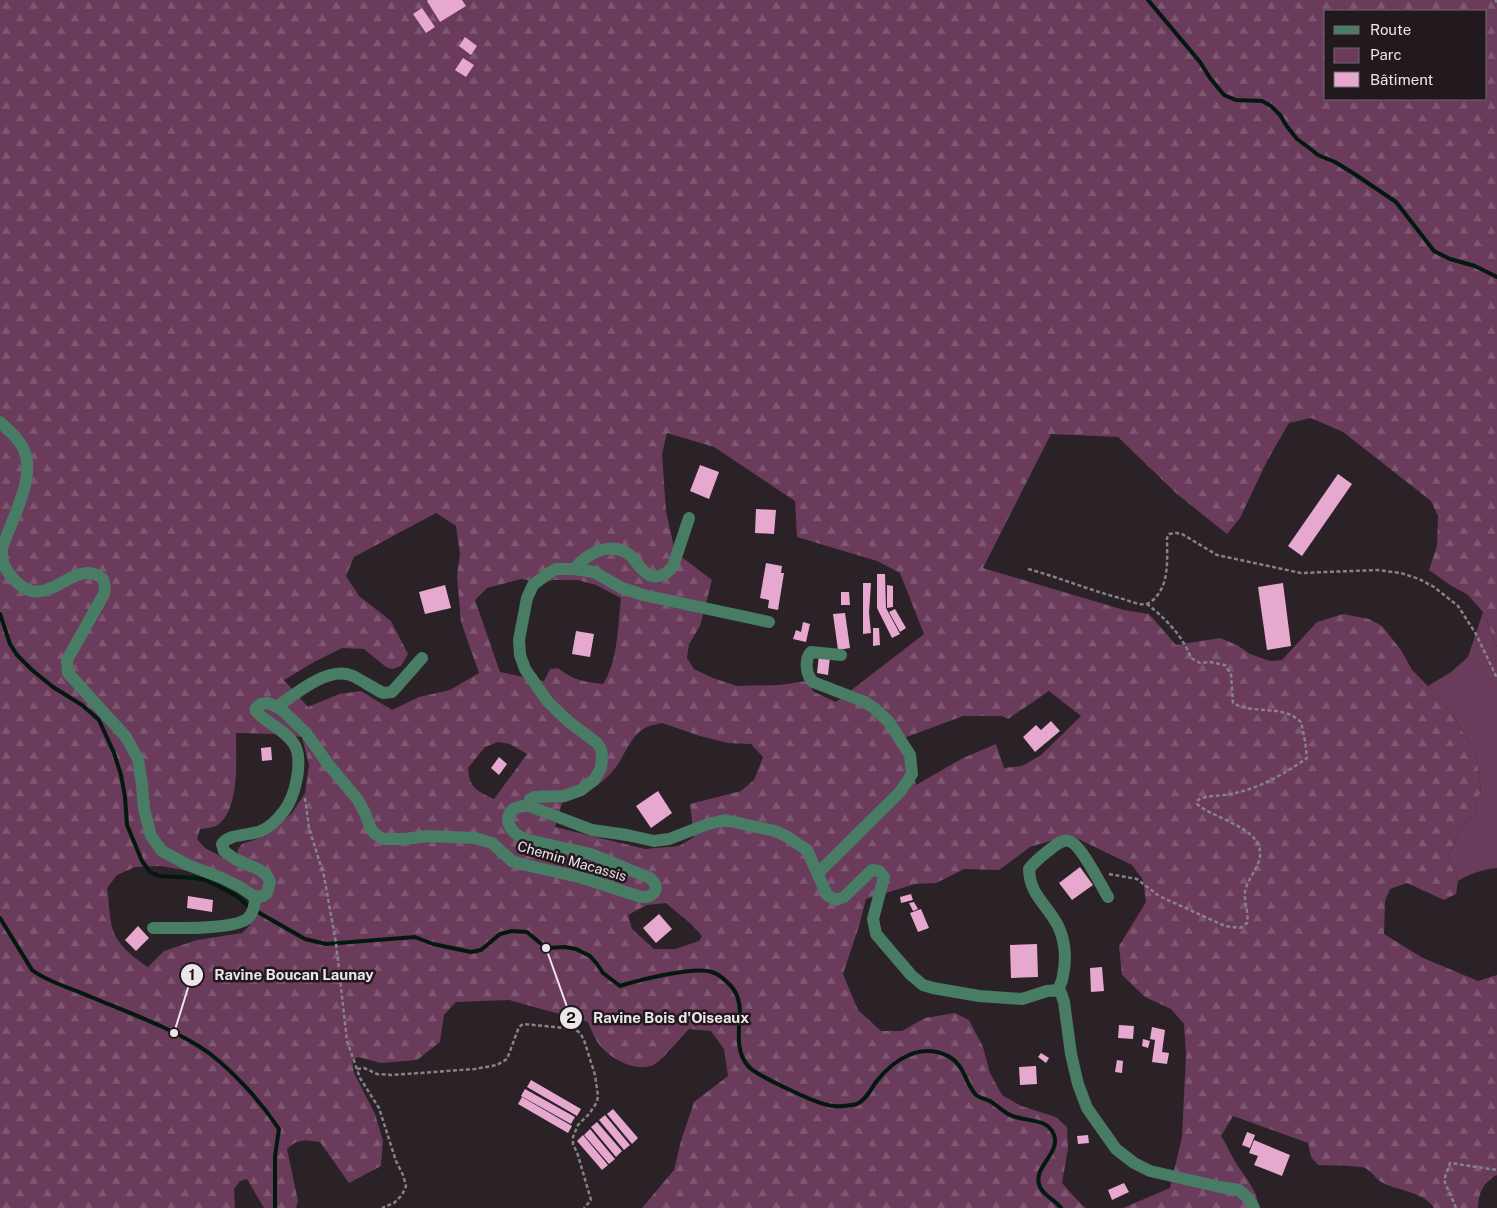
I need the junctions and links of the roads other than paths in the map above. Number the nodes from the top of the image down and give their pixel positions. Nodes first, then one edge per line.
1 (0, 422) edge
2 (689, 518) dead end
3 (574, 569) junction
4 (770, 622) dead end
5 (841, 656) dead end
6 (422, 658) dead end
7 (277, 707) junction
8 (529, 806) junction
9 (818, 874) junction
10 (1108, 897) dead end
11 (254, 906) junction
12 (153, 928) dead end
13 (1058, 990) junction
14 (1254, 1208) edge

1 - 11 street
2 - 3 street
3 - 4 street
3 - 8 street
5 - 9 street
6 - 7 street
7 - 8 street, Chemin Macassis
7 - 11 street
8 - 9 street
9 - 13 street
10 - 13 street
11 - 12 street
13 - 14 street

